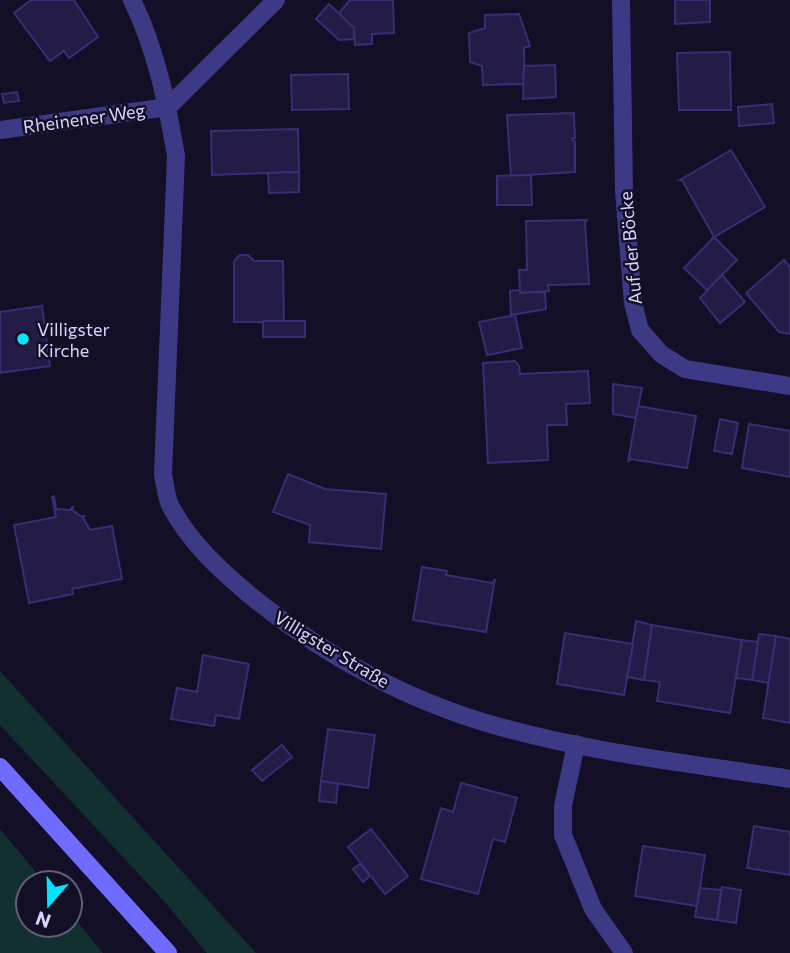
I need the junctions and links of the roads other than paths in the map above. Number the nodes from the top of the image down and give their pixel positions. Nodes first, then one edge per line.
1 (132, 0) edge
2 (276, 0) edge
3 (621, 0) edge
4 (167, 107) junction
5 (0, 130) edge
6 (790, 386) edge
7 (576, 744) junction
8 (0, 766) edge
9 (790, 779) edge
10 (168, 953) edge
11 (624, 953) edge

1 - 4 street, Villigster Straße
2 - 4 street
3 - 6 street, Auf der Böcke
4 - 5 street, Rheinener Weg
4 - 7 street, Villigster Straße
7 - 9 street, Villigster Straße
7 - 11 street
8 - 10 main road

